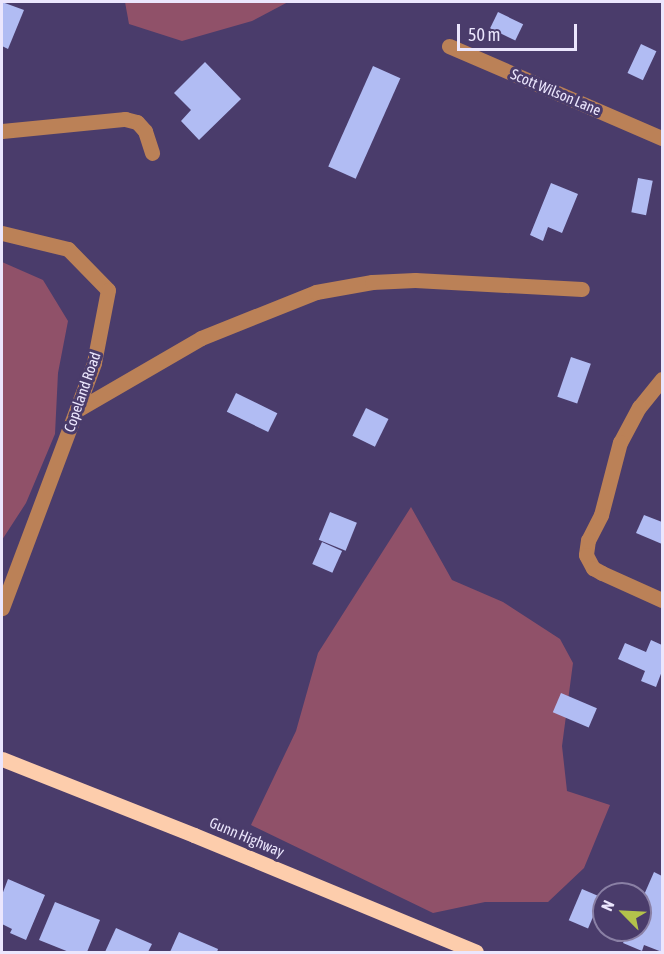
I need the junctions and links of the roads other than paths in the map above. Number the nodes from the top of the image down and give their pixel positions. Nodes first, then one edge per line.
1 (449, 46) dead end
2 (2, 131) edge
3 (663, 138) edge
4 (152, 153) dead end
5 (2, 233) edge
6 (582, 290) dead end
7 (663, 379) edge
8 (77, 410) junction
9 (663, 600) edge
10 (2, 608) edge
11 (2, 759) edge
12 (451, 948) edge
13 (476, 952) edge

1 - 3 street, Scott Wilson Lane
2 - 4 street
5 - 8 street, Copeland Road
6 - 8 street
7 - 9 street
8 - 10 street, Copeland Road
11 - 12 main road, Gunn Highway
12 - 13 main road, Gunn Highway

